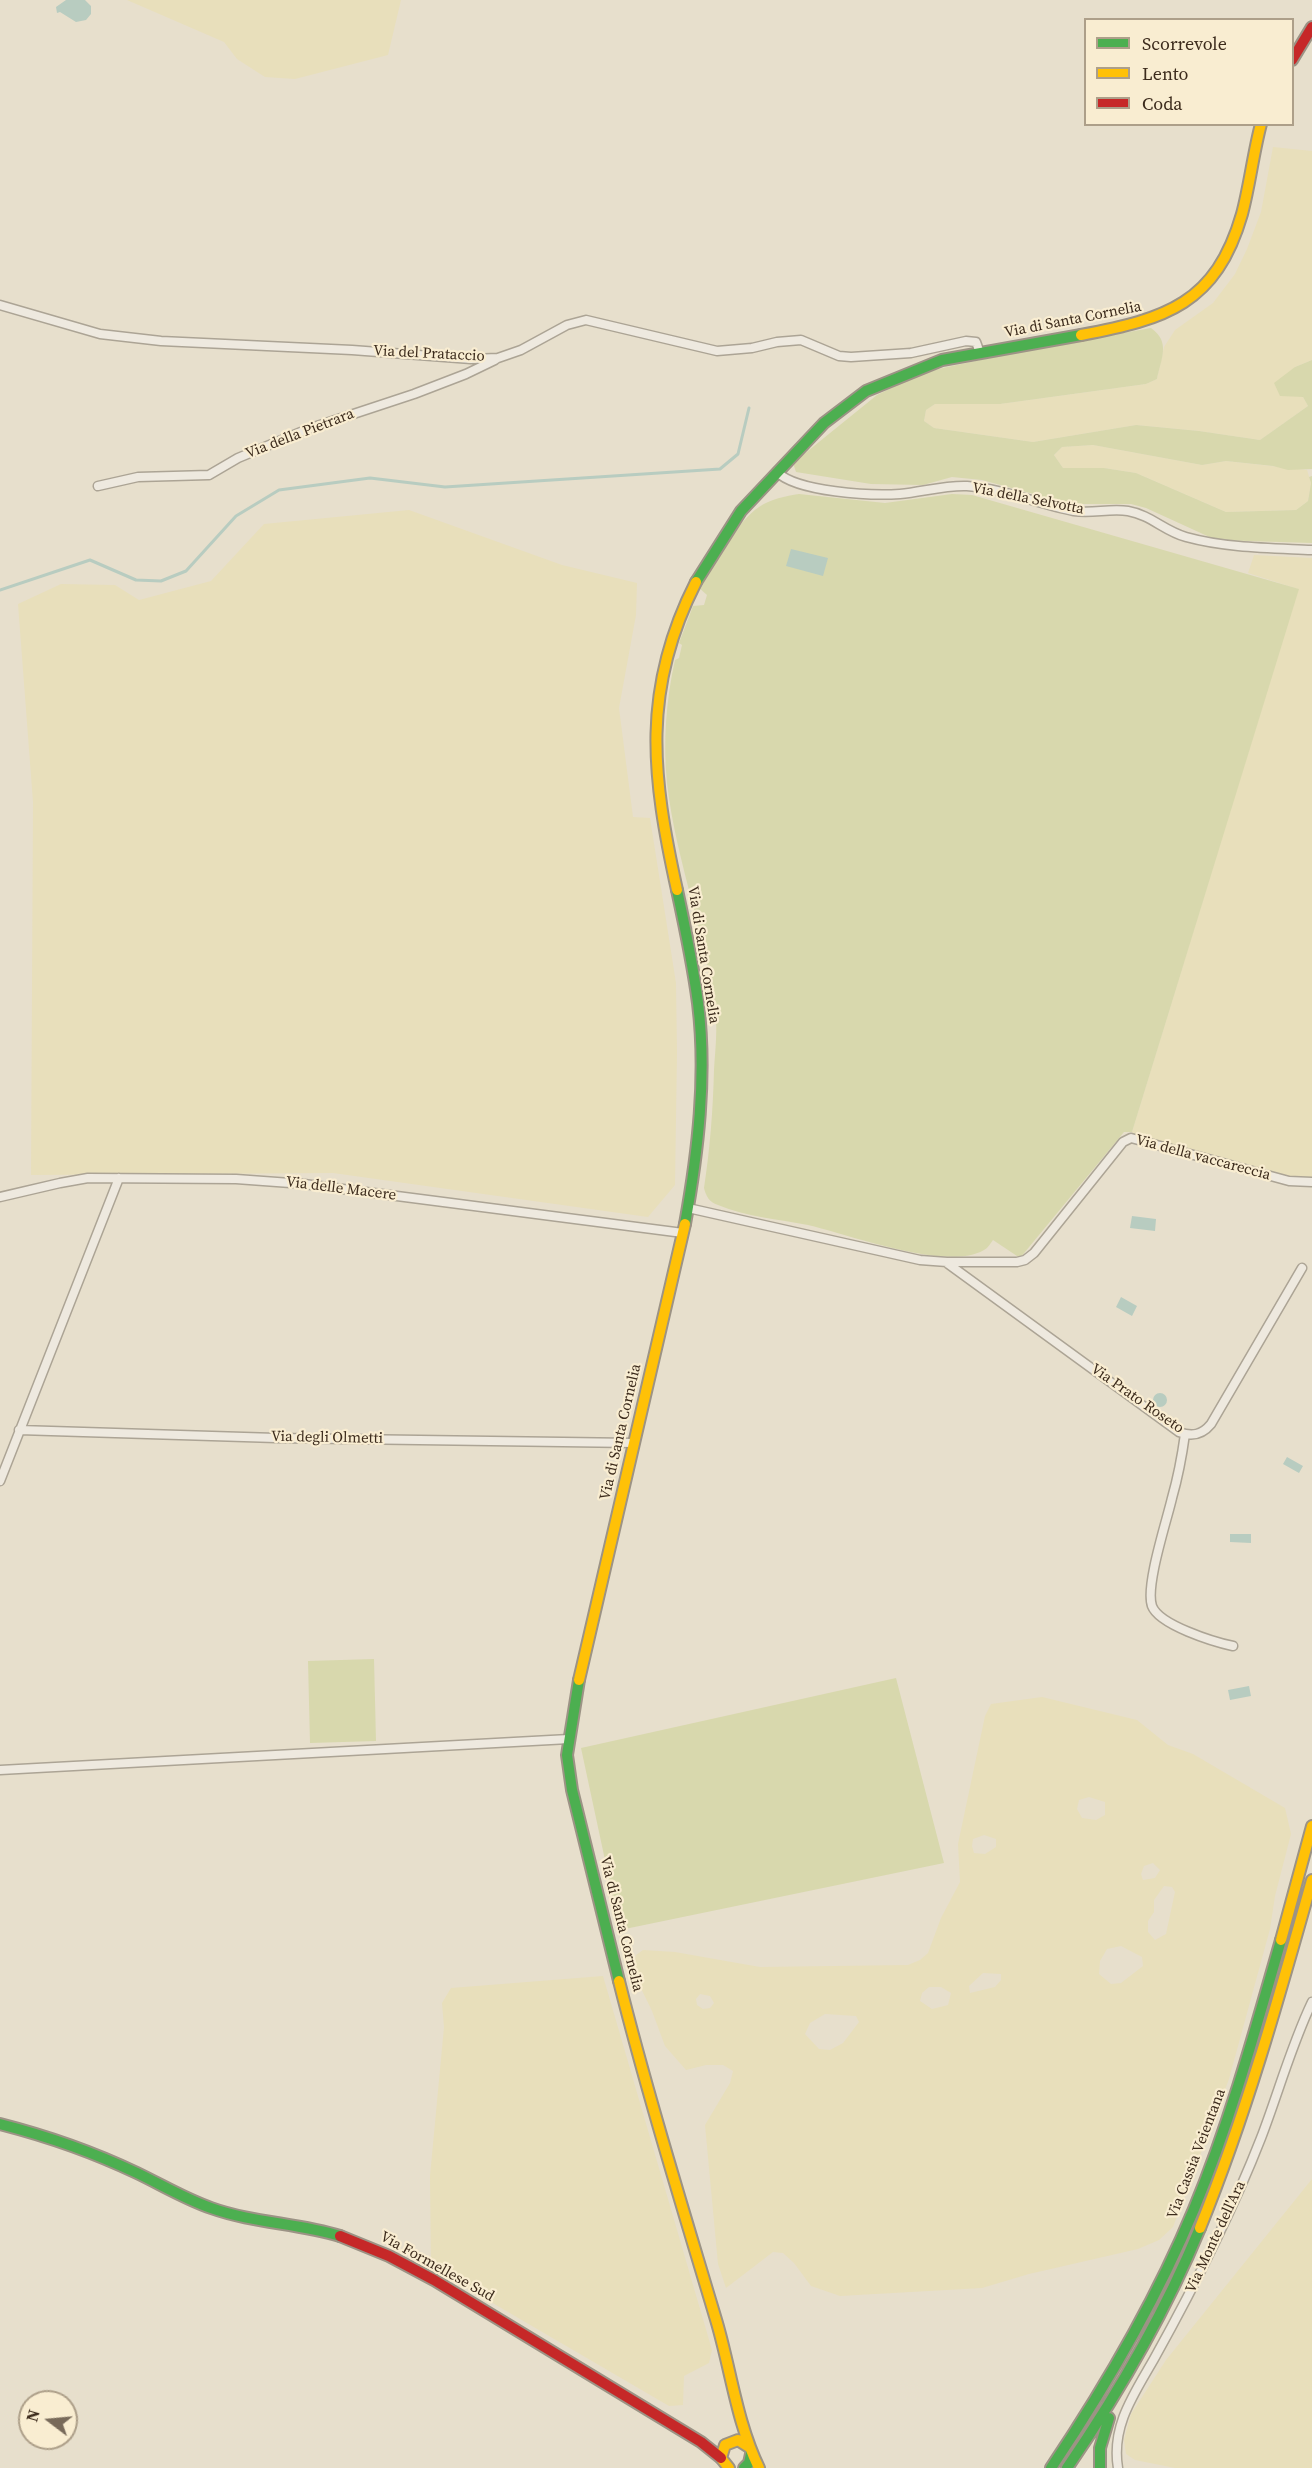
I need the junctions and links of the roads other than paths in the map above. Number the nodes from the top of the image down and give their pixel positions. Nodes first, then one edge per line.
1 (1312, 27) edge
2 (1294, 58) edge
3 (1261, 126) edge
4 (0, 305) edge
5 (980, 353) junction
6 (498, 358) junction
7 (777, 472) junction
8 (98, 486) dead end
9 (1312, 550) edge
10 (118, 1178) junction
11 (1312, 1182) edge
12 (0, 1197) edge
13 (688, 1208) junction
14 (683, 1233) junction
15 (947, 1262) junction
16 (1007, 1262) joint
17 (1302, 1268) dead end
18 (19, 1430) junction
19 (1185, 1434) junction
20 (634, 1443) junction
21 (0, 1480) edge
22 (1233, 1646) dead end
23 (569, 1739) junction
24 (0, 1770) edge
25 (1312, 1826) edge
26 (1312, 1880) edge
27 (1312, 2002) edge
28 (0, 2124) edge
29 (1126, 2380) junction
30 (740, 2415) junction
31 (733, 2440) junction
32 (750, 2451) junction
33 (725, 2462) edge
34 (744, 2468) edge
35 (759, 2468) edge
36 (1051, 2468) edge
37 (1067, 2468) edge
38 (1100, 2468) edge
39 (1118, 2468) edge

1 - 2 main road
3 - 5 main road, Via di Santa Cornelia
4 - 6 street, Via del Prataccio
5 - 6 street, Via del Prataccio
5 - 7 main road, Via di Santa Cornelia
6 - 8 street, Via della Pietrara
7 - 9 street, Via della Selvotta
7 - 13 main road, Via di Santa Cornelia
10 - 12 street, Via delle Macere
10 - 14 street, Via delle Macere
10 - 18 street
11 - 16 street, Via della vaccareccia
13 - 14 main road, Via di Santa Cornelia
13 - 15 street, Via Prato Roseto
14 - 20 main road, Via di Santa Cornelia
15 - 16 street, Via Prato Roseto
15 - 19 street, Via Prato Roseto
17 - 19 street, Via Prato Roseto
18 - 20 street, Via degli Olmetti
18 - 21 street
19 - 22 street
20 - 23 main road, Via di Santa Cornelia
23 - 24 street
23 - 30 main road, Via di Santa Cornelia
25 - 36 main road, Via Cassia Veientana
26 - 29 main road, Via Cassia Veientana
27 - 39 street, Via Monte dell'Ara
28 - 33 main road, Via Formellese Sud
29 - 37 main road, Via Cassia Veientana
29 - 38 main road
30 - 31 main road, Via di Santa Cornelia
30 - 32 main road, Via di Santa Cornelia
31 - 32 main road
31 - 33 main road
32 - 34 main road
32 - 35 main road, Via di Santa Cornelia

